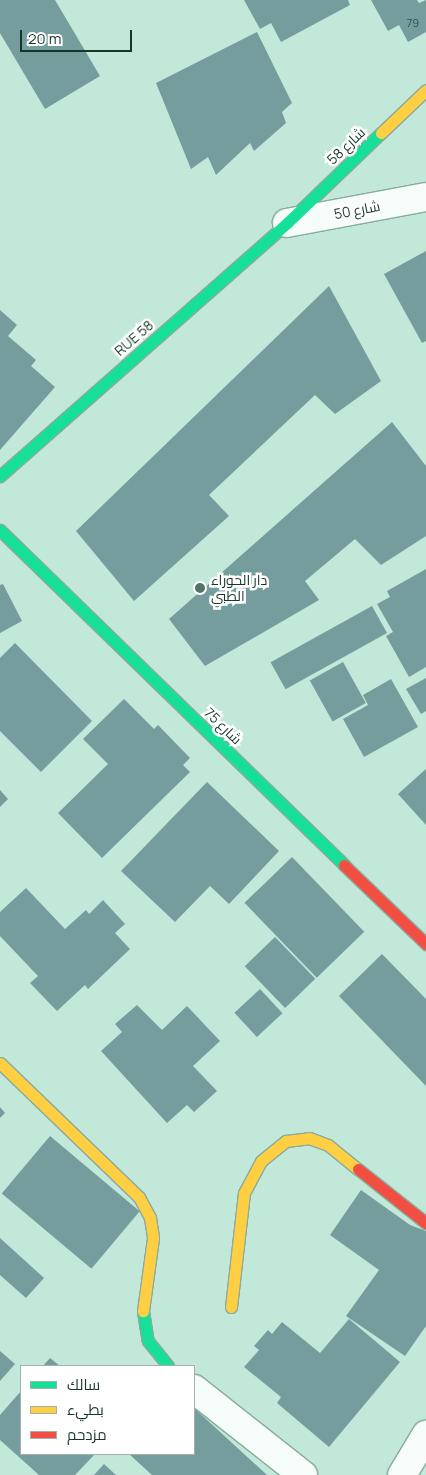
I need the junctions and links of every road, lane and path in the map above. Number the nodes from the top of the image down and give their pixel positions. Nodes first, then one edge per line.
1 (426, 90) edge
2 (426, 197) edge
3 (287, 223) junction
4 (0, 476) edge
5 (0, 530) edge
6 (426, 944) edge
7 (0, 1063) edge
8 (426, 1223) edge
9 (231, 1307) dead end
10 (167, 1365) edge
11 (195, 1390) edge
12 (426, 1435) edge
13 (303, 1475) edge
14 (402, 1475) edge

1 - 3 street, شارع 58
2 - 3 street, شارع 50
3 - 4 street, RUE 58
5 - 6 street, شارع 75
7 - 10 street
8 - 9 street
11 - 13 street
12 - 14 street

